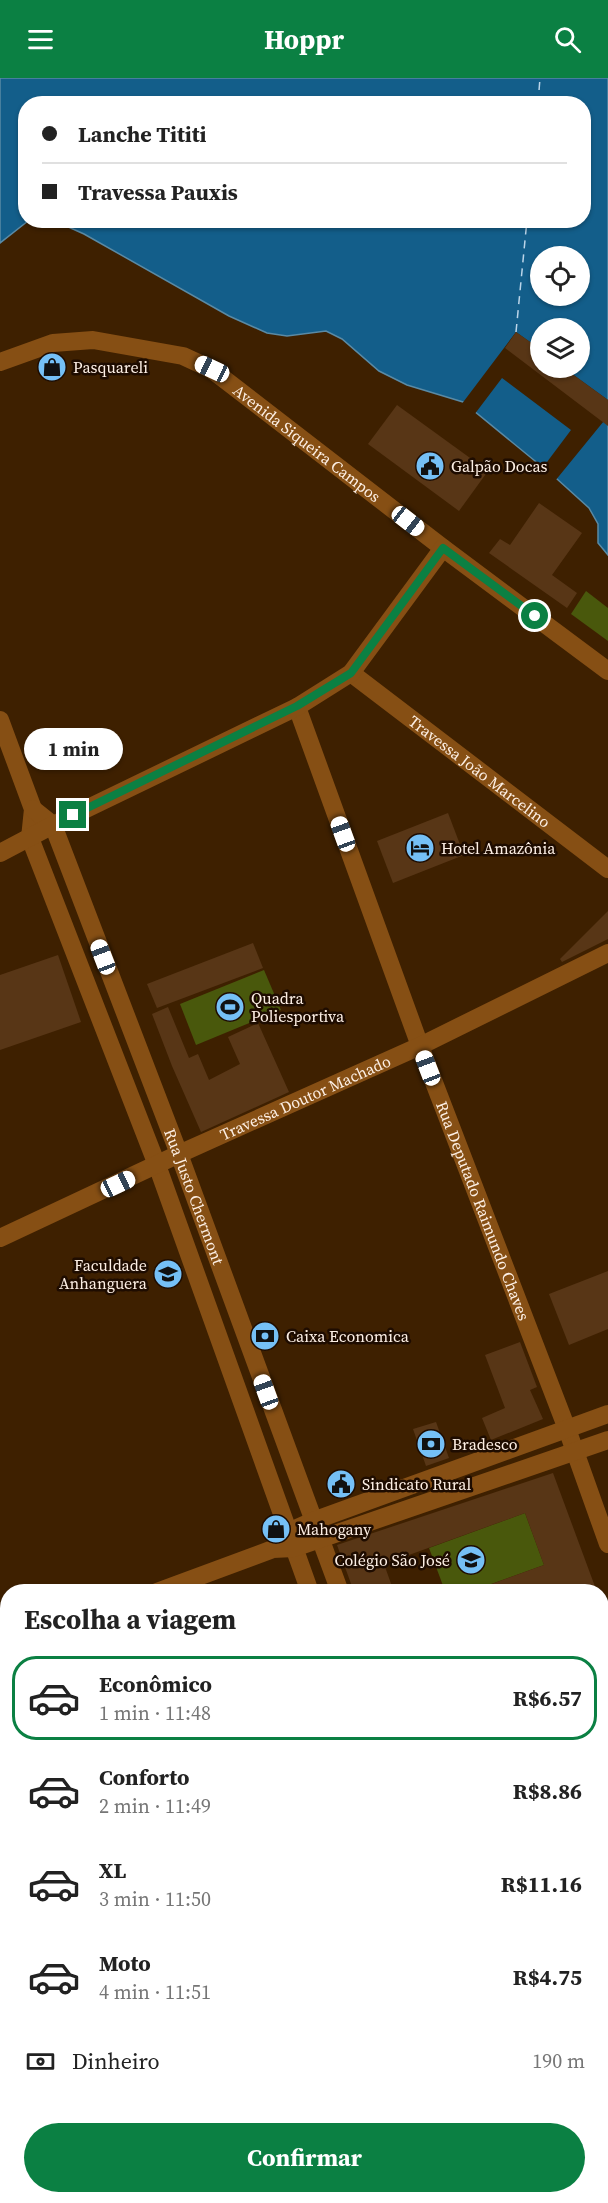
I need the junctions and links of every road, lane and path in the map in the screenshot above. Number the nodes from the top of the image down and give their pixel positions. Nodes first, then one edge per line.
1 (0, 362) edge
2 (443, 548) junction
3 (608, 670) edge
4 (351, 673) junction
5 (297, 706) junction
6 (0, 720) edge
7 (33, 810) junction
8 (53, 825) junction
9 (30, 838) junction
10 (0, 854) edge
11 (608, 869) edge
12 (608, 953) edge
13 (420, 1046) junction
14 (179, 1154) junction
15 (157, 1166) junction
16 (0, 1238) edge
17 (608, 1414) edge
18 (567, 1429) junction
19 (608, 1440) edge
20 (574, 1452) junction
21 (313, 1521) junction
22 (321, 1538) junction
23 (291, 1540) junction
24 (608, 1544) edge
25 (179, 1584) edge
26 (307, 1584) edge
27 (337, 1584) edge

1 - 2 street, Avenida Siqueira Campos
2 - 3 street, Avenida Siqueira Campos
2 - 4 street
4 - 5 street
4 - 11 street, Travessa João Marcelino
5 - 8 street
5 - 13 street, Rua Deputado Raimundo Chaves
6 - 7 street, Rua Justo Chermont
7 - 8 street
7 - 9 street, Rua Justo Chermont
8 - 9 street
8 - 14 street, Rua Justo Chermont
9 - 10 street
9 - 15 street, Rua Justo Chermont
12 - 13 street, Travessa Doutor Machado
13 - 14 street, Travessa Doutor Machado
13 - 18 street, Rua Deputado Raimundo Chaves
14 - 15 street, Travessa Doutor Machado
14 - 21 street, Rua Justo Chermont
15 - 16 street, Travessa Doutor Machado
15 - 23 street, Rua Justo Chermont
17 - 18 street
18 - 20 street, Rua Deputado Raimundo Chaves
18 - 21 street
19 - 20 street
20 - 22 street
20 - 24 street, Rua Deputado Raimundo Chaves
21 - 22 street, Rua Justo Chermont
21 - 23 street
22 - 23 street
22 - 27 street, Rua Justo Chermont
23 - 25 street
23 - 26 street, Rua Justo Chermont

